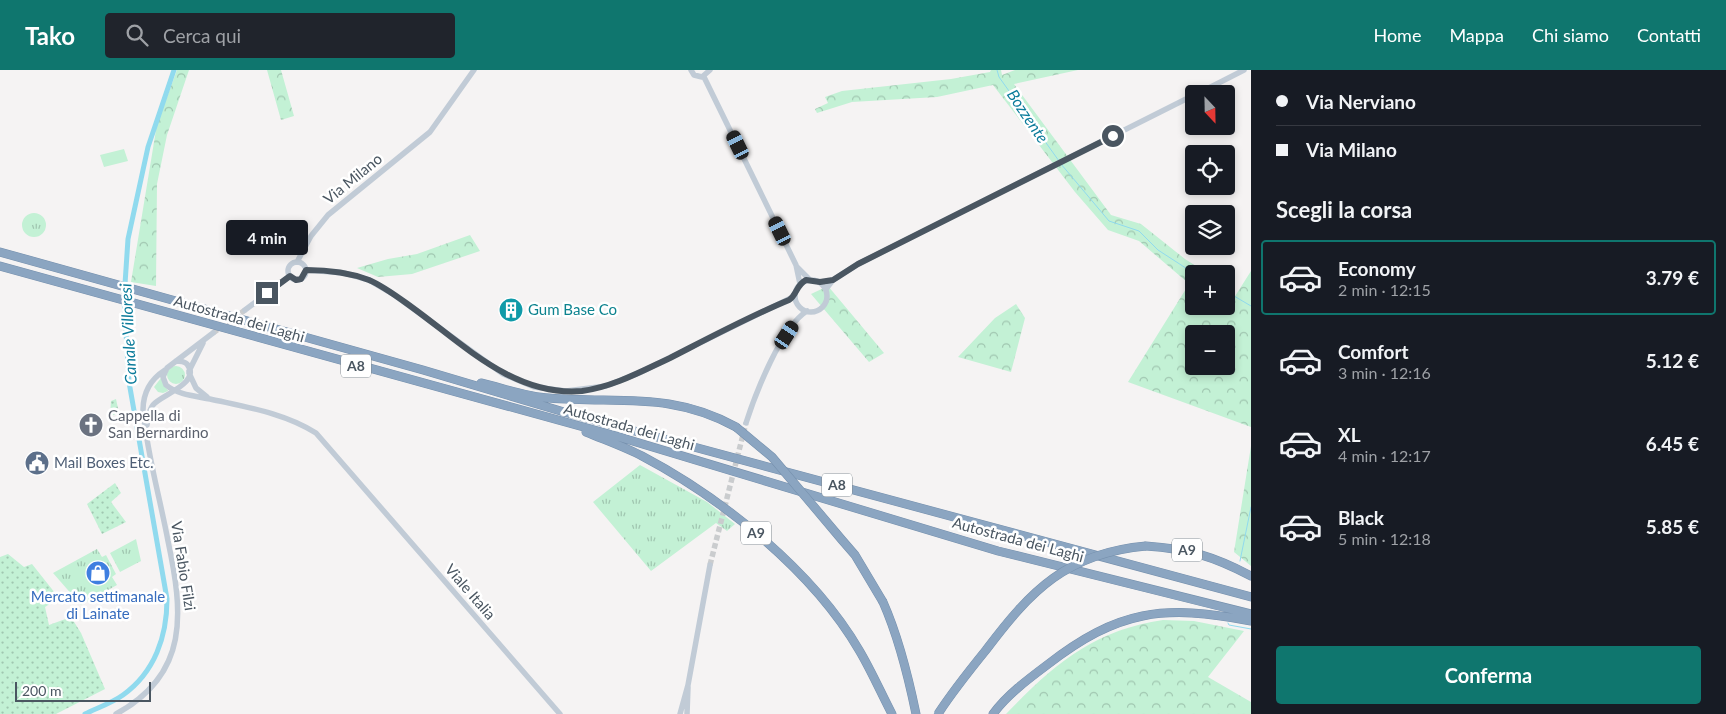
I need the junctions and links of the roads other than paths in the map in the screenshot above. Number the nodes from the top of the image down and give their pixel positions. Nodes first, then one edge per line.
1 (474, 70) edge
2 (691, 70) edge
3 (710, 70) edge
4 (1244, 70) edge
5 (704, 77) junction
6 (1213, 85) edge
7 (1185, 99) edge
8 (0, 252) edge
9 (297, 262) junction
10 (796, 265) junction
11 (0, 266) edge
12 (306, 270) junction
13 (290, 276) junction
14 (810, 280) junction
15 (833, 280) junction
16 (820, 282) junction
17 (800, 284) junction
18 (826, 289) junction
19 (795, 296) junction
20 (783, 302) junction
21 (798, 305) junction
22 (245, 310) tunnel mouth
23 (807, 312) junction
24 (796, 321) junction
25 (213, 333) tunnel mouth
26 (206, 339) junction
27 (174, 362) junction
28 (166, 368) junction
29 (423, 370) junction
30 (189, 372) junction
31 (174, 390) junction
32 (208, 399) junction
33 (559, 421) junction
34 (746, 424) tunnel mouth
35 (146, 428) junction
36 (710, 564) tunnel mouth
37 (1251, 576) edge
38 (1251, 597) edge
39 (1251, 614) edge
40 (1251, 621) edge
41 (686, 700) junction
42 (116, 714) edge
43 (560, 714) edge
44 (680, 714) edge
45 (687, 714) edge
46 (892, 714) edge
47 (916, 714) edge
48 (938, 714) edge
49 (993, 714) edge

1 - 9 street, Via Milano
2 - 5 street
3 - 5 street
4 - 6 street
5 - 10 street
7 - 15 street
8 - 29 highway, Autostrada dei Laghi / A8
9 - 12 street
9 - 13 street
10 - 14 street
10 - 17 street
11 - 33 highway, Autostrada dei Laghi / A8
12 - 13 street
12 - 20 street
13 - 22 street
14 - 16 street
14 - 17 street
15 - 16 street
15 - 18 street
16 - 18 street
17 - 19 street
18 - 23 street
19 - 20 street
19 - 21 street
20 - 21 street
21 - 23 street
21 - 24 street
23 - 24 street
24 - 34 street
25 - 26 street
26 - 27 street
26 - 30 street
27 - 28 street
27 - 30 street
28 - 31 street
28 - 35 street, Via Fabio Filzi
29 - 38 highway, Autostrada dei Laghi / A8
29 - 47 highway, bridge
30 - 31 street
30 - 32 street
31 - 32 street, Viale Italia
31 - 35 street
32 - 43 street, Viale Italia
33 - 39 highway, Autostrada dei Laghi / A8
33 - 46 highway, A9
35 - 42 street, Via Fabio Filzi
36 - 41 street
37 - 48 highway, A9, bridge
40 - 49 highway
41 - 44 street
41 - 45 street

